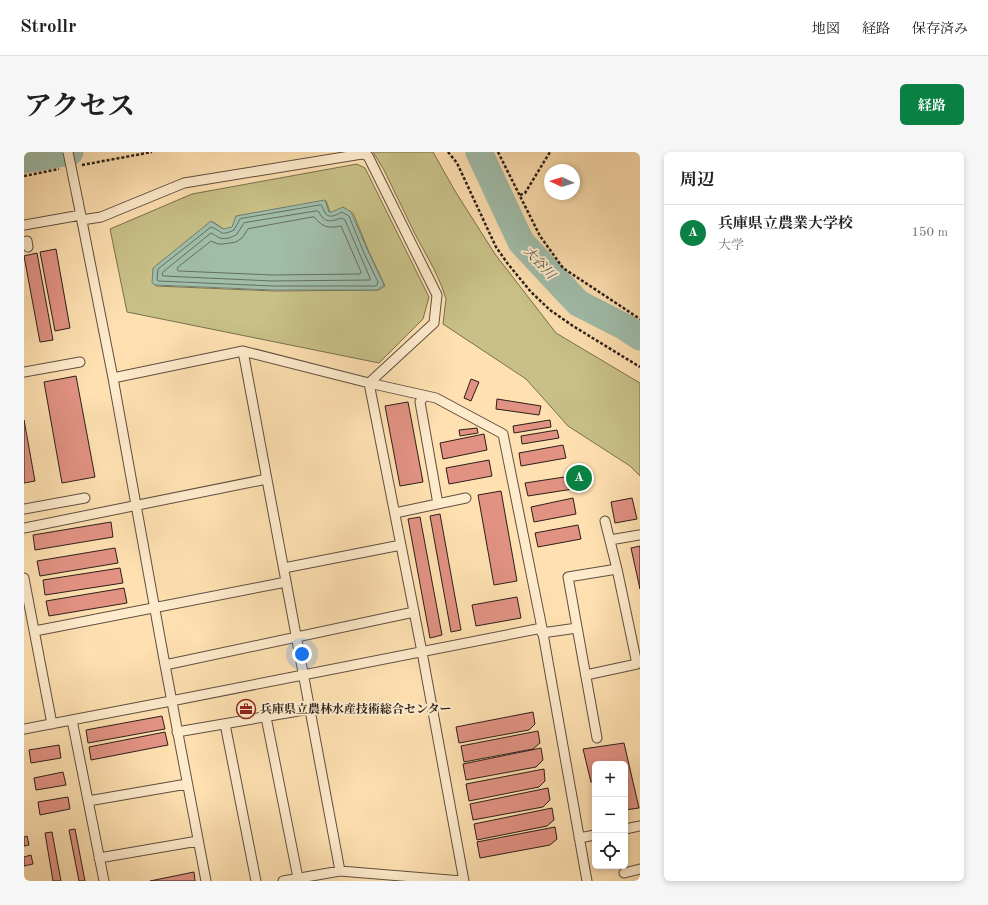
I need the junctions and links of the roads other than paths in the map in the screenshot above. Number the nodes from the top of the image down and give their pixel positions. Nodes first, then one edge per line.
1 (68, 152) edge
2 (81, 217) junction
3 (24, 224) edge
4 (243, 351) junction
5 (80, 362) dead end
6 (24, 372) edge
7 (113, 378) junction
8 (369, 383) junction
9 (424, 396) junction
10 (267, 479) junction
11 (85, 498) dead end
12 (466, 498) dead end
13 (438, 504) junction
14 (136, 506) junction
15 (24, 509) edge
16 (395, 513) junction
17 (605, 521) dead end
18 (24, 528) edge
19 (640, 535) edge
20 (610, 540) junction
21 (401, 545) junction
22 (284, 568) junction
23 (617, 569) junction
24 (24, 578) edge
25 (286, 582) junction
26 (154, 607) junction
27 (414, 612) junction
28 (578, 628) junction
29 (35, 631) junction
30 (542, 631) junction
31 (297, 638) junction
32 (422, 652) junction
33 (638, 663) edge
34 (165, 665) junction
35 (304, 675) junction
36 (586, 675) junction
37 (171, 701) junction
38 (310, 709) junction
39 (266, 717) junction
40 (72, 720) junction
41 (52, 724) junction
42 (225, 724) junction
43 (24, 729) edge
44 (177, 732) junction
45 (597, 738) dead end
46 (187, 784) junction
47 (88, 801) junction
48 (640, 826) edge
49 (628, 828) edge
50 (592, 836) edge
51 (579, 838) junction
52 (198, 841) junction
53 (99, 858) junction
54 (640, 870) edge
55 (340, 871) junction
56 (624, 872) dead end
57 (298, 878) junction
58 (104, 881) edge
59 (206, 881) edge
60 (256, 881) edge
61 (283, 881) edge
62 (463, 881) edge
63 (587, 881) edge

1 - 2 lane, bridge
2 - 3 lane
2 - 7 lane
2 - 8 lane
4 - 7 lane
4 - 8 lane
4 - 10 lane
5 - 6 lane
7 - 14 lane
8 - 9 lane
8 - 16 lane
9 - 13 lane
9 - 30 lane
10 - 14 lane
10 - 22 lane
11 - 15 lane
12 - 13 lane
13 - 16 lane
14 - 18 lane
14 - 26 lane
16 - 21 lane
17 - 20 lane
19 - 20 lane
20 - 23 lane
21 - 22 lane
21 - 27 lane
22 - 25 lane
23 - 28 lane
23 - 33 lane
24 - 29 lane
25 - 26 lane
25 - 31 lane
26 - 29 lane
26 - 34 lane
27 - 31 lane
27 - 32 lane
28 - 30 lane
28 - 36 lane
29 - 41 lane
30 - 32 lane
30 - 51 lane
31 - 34 lane
31 - 35 lane
32 - 35 lane
32 - 62 lane
33 - 36 lane
34 - 37 lane
35 - 37 lane
35 - 38 lane
36 - 45 lane
37 - 40 lane
37 - 44 lane
38 - 39 lane
38 - 55 lane
39 - 42 lane
39 - 57 lane
40 - 41 lane
40 - 47 lane
41 - 43 lane
42 - 44 lane
42 - 60 lane
44 - 46 lane
46 - 47 lane
46 - 52 lane
47 - 53 lane
48 - 49 lane
50 - 51 lane
51 - 63 lane
52 - 53 lane
52 - 59 lane
53 - 58 lane
54 - 56 lane
55 - 57 lane
55 - 62 lane
57 - 61 lane

